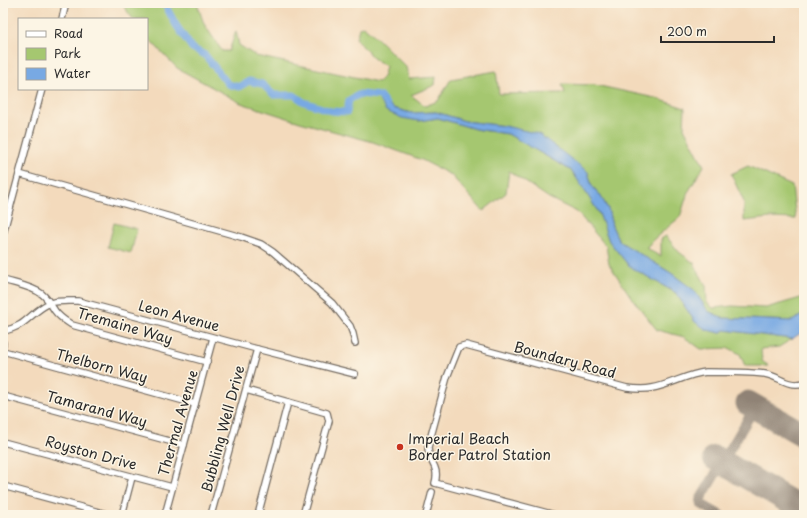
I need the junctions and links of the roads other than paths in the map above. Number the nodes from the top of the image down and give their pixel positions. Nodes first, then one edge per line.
1 (66, 3) edge
2 (62, 18) edge
3 (42, 90) edge
4 (19, 174) junction
5 (3, 234) edge
6 (3, 280) edge
7 (51, 303) junction
8 (3, 331) edge
9 (213, 338) junction
10 (355, 344) dead end
11 (257, 349) junction
12 (3, 351) edge
13 (207, 362) junction
14 (355, 374) dead end
15 (804, 384) edge
16 (246, 390) junction
17 (3, 396) edge
18 (288, 402) junction
19 (195, 404) junction
20 (3, 442) edge
21 (184, 445) junction
22 (132, 477) junction
23 (3, 486) edge
24 (172, 487) junction
25 (432, 492) dead end
26 (110, 515) edge
27 (122, 515) edge
28 (165, 515) edge
29 (211, 515) edge
30 (258, 515) edge
31 (303, 515) edge
32 (426, 515) edge
33 (555, 515) edge

1 - 2 street
3 - 4 street
4 - 5 street
4 - 10 street
6 - 7 street, Tremaine Way
7 - 8 street, Leon Avenue
7 - 9 street, Leon Avenue
7 - 13 street, Tremaine Way
9 - 11 street, Leon Avenue
9 - 13 street, Thermal Avenue
11 - 14 street, Leon Avenue
11 - 16 street, Bubbling Well Drive
12 - 19 street, Thelborn Way
13 - 19 street, Thermal Avenue
15 - 33 street, Boundary Road
16 - 18 street
16 - 29 street, Bubbling Well Drive
17 - 21 street, Tamarand Way
18 - 30 street
18 - 31 street
19 - 21 street, Thermal Avenue
20 - 22 street, Royston Drive
21 - 24 street, Thermal Avenue
22 - 24 street, Royston Drive
22 - 27 street
23 - 26 street
24 - 28 street, Thermal Avenue
25 - 32 street

